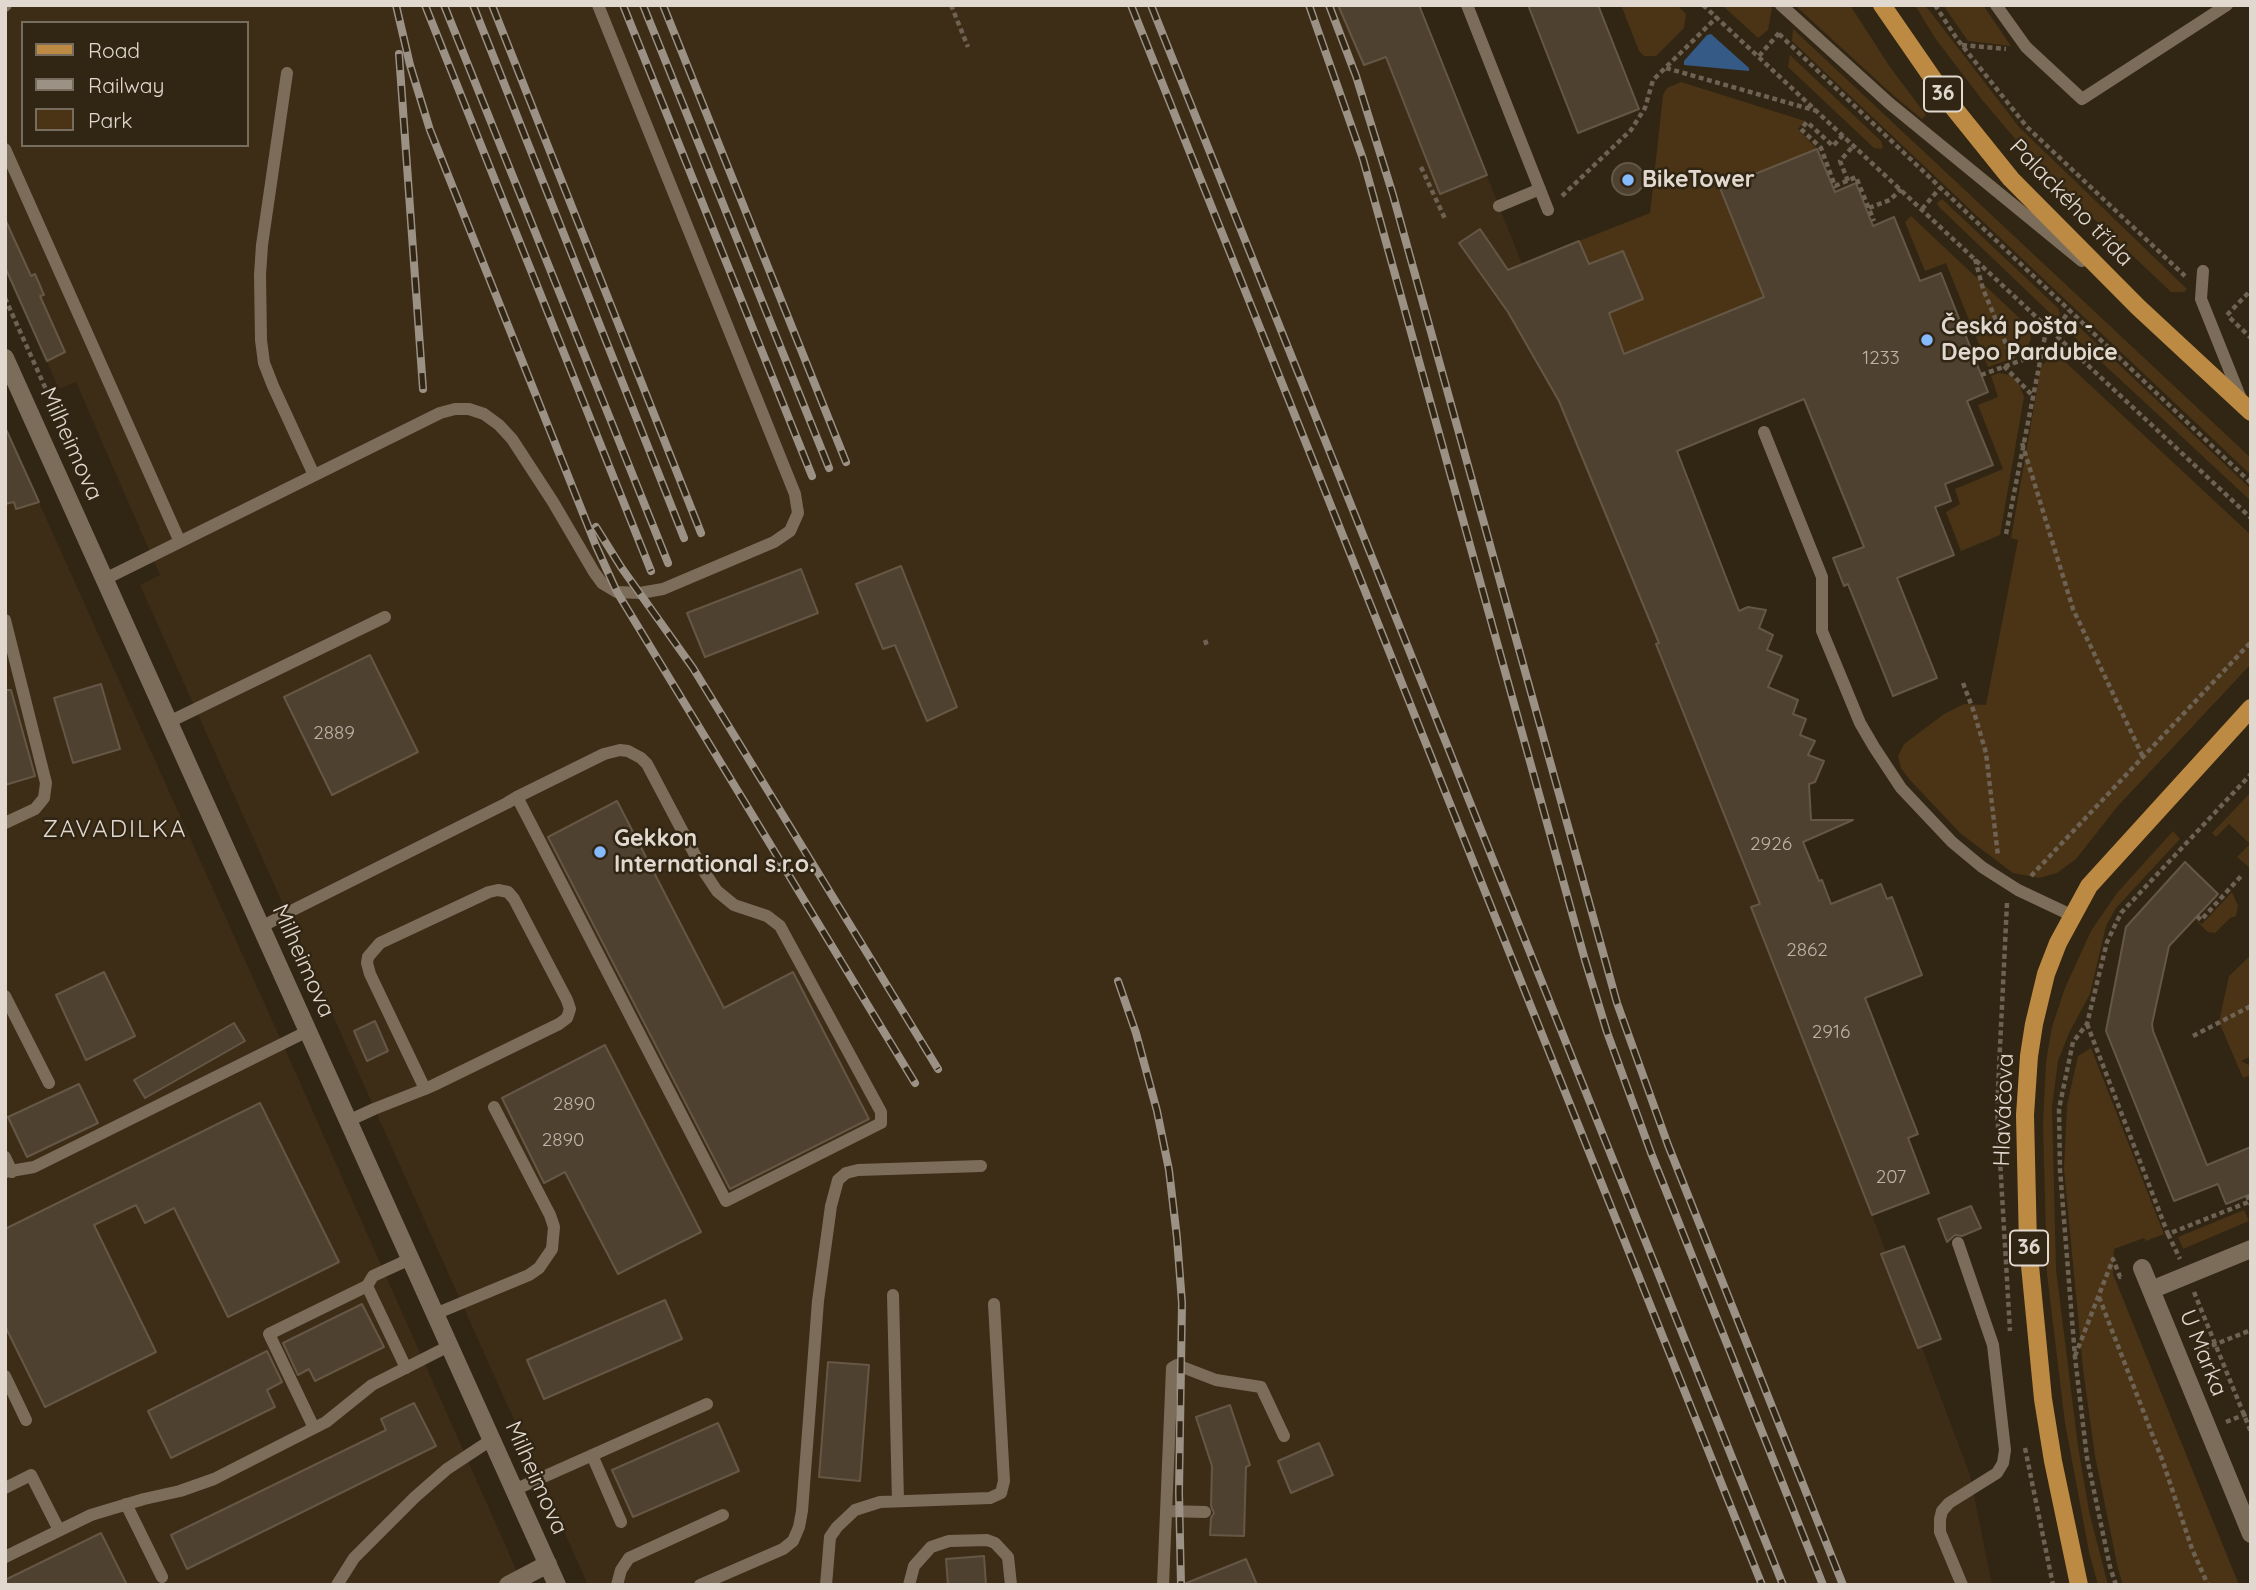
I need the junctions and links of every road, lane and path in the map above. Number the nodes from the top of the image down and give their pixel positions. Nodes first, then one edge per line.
1 (598, 5) edge
2 (951, 5) edge
3 (1467, 5) edge
4 (1703, 5) edge
5 (1781, 5) edge
6 (1882, 5) edge
7 (1935, 5) edge
8 (1996, 5) edge
9 (2227, 5) edge
10 (1717, 17) junction
11 (1962, 45) junction
12 (968, 47) dead end
13 (2031, 52) junction
14 (1759, 56) junction
15 (1666, 68) junction
16 (287, 73) dead end
17 (1818, 111) junction
18 (1843, 135) junction
19 (1854, 145) junction
20 (5, 149) edge
21 (1420, 167) dead end
22 (1848, 181) junction
23 (1940, 188) junction
24 (1901, 189) junction
25 (1540, 190) junction
26 (1499, 206) dead end
27 (1869, 208) junction
28 (1922, 209) junction
29 (1548, 210) joint
30 (1446, 221) dead end
31 (1874, 221) dead end
32 (1975, 259) junction
33 (2203, 271) dead end
34 (2200, 290) junction
35 (2251, 290) edge
36 (2138, 307) junction
37 (2069, 310) junction
38 (2226, 315) dead end
39 (2047, 326) junction
40 (2054, 333) junction
41 (2040, 353) junction
42 (5, 358) edge
43 (2014, 363) junction
44 (2004, 366) junction
45 (1982, 374) dead end
46 (2032, 394) junction
47 (2247, 409) edge
48 (1763, 432) dead end
49 (2022, 443) junction
50 (314, 475) junction
51 (2251, 483) edge
52 (2251, 518) edge
53 (2006, 534) dead end
54 (180, 542) junction
55 (105, 579) junction
56 (385, 617) dead end
57 (5, 620) edge
58 (2251, 642) edge
59 (1963, 683) dead end
60 (2251, 708) edge
61 (169, 722) junction
62 (2143, 757) junction
63 (2251, 774) edge
64 (517, 797) junction
65 (5, 823) edge
66 (1998, 858) dead end
67 (2244, 874) dead end
68 (2018, 890) junction
69 (2071, 915) junction
70 (2197, 916) dead end
71 (261, 927) junction
72 (5, 996) edge
73 (2251, 1006) edge
74 (2087, 1024) junction
75 (308, 1031) junction
76 (2193, 1037) dead end
77 (49, 1083) dead end
78 (425, 1089) junction
79 (494, 1107) dead end
80 (348, 1121) junction
81 (1998, 1133) dead end
82 (5, 1157) edge
83 (981, 1167) dead end
84 (8, 1172) edge
85 (2247, 1195) dead end
86 (2250, 1202) edge
87 (2168, 1234) junction
88 (1958, 1243) dead end
89 (2251, 1249) edge
90 (410, 1259) junction
91 (2142, 1268) joint
92 (2187, 1275) junction
93 (366, 1286) junction
94 (2151, 1290) junction
95 (893, 1295) dead end
96 (2099, 1297) junction
97 (994, 1304) dead end
98 (435, 1314) junction
99 (2251, 1330) edge
100 (2215, 1344) junction
101 (449, 1346) junction
102 (2075, 1357) junction
103 (406, 1368) junction
104 (5, 1376) edge
105 (707, 1404) dead end
106 (26, 1420) dead end
107 (314, 1428) junction
108 (2251, 1432) edge
109 (1284, 1436) dead end
110 (491, 1440) junction
111 (592, 1455) junction
112 (5, 1488) edge
113 (514, 1490) junction
114 (898, 1502) junction
115 (126, 1504) junction
116 (1167, 1511) junction
117 (1205, 1512) dead end
118 (723, 1515) dead end
119 (621, 1522) dead end
120 (59, 1530) junction
121 (2251, 1534) edge
122 (5, 1558) edge
123 (548, 1564) junction
124 (162, 1577) dead end
125 (337, 1585) edge
126 (508, 1585) edge
127 (557, 1585) edge
128 (617, 1585) edge
129 (700, 1585) edge
130 (826, 1585) edge
131 (909, 1585) edge
132 (1011, 1585) edge
133 (1163, 1585) edge
134 (1962, 1585) edge
135 (2079, 1585) edge
136 (2116, 1585) edge
137 (2208, 1585) edge

1 - 50 lane
2 - 12 path
3 - 25 lane
4 - 10 path
5 - 36 lane
6 - 36 main road, Palackého třída / 36
7 - 11 path
8 - 13 lane
9 - 13 lane
10 - 14 path
10 - 15 path
11 - 13 path
11 - 34 path
14 - 17 path
14 - 23 path
15 - 17 path
15 - 29 path
16 - 50 lane
17 - 18 path
18 - 19 path
18 - 22 path
19 - 22 path
19 - 24 path
20 - 54 lane
21 - 30 path
22 - 27 path
23 - 28 path
23 - 37 path
24 - 27 path
24 - 28 path
25 - 26 lane
25 - 29 lane
27 - 31 path
28 - 32 path
32 - 39 path
32 - 43 path
33 - 34 lane
34 - 47 lane
35 - 38 path
36 - 47 main road, Palackého třída / 36
37 - 40 path
37 - 51 path
39 - 40 path
39 - 41 path
40 - 52 path
41 - 43 path
41 - 46 path
42 - 55 street, Milheimova
43 - 44 path
44 - 45 path
44 - 46 path
46 - 49 path
48 - 68 lane
49 - 53 path
49 - 62 path
50 - 54 lane
54 - 55 lane
55 - 61 street, Milheimova
56 - 61 lane
57 - 65 lane
58 - 62 path
59 - 66 path
60 - 69 main road, Hlaváčova / 36
61 - 71 street, Milheimova
62 - 68 path
63 - 74 path
64 - 64 lane
64 - 71 lane
67 - 70 path
68 - 69 lane
68 - 81 path
69 - 135 main road, Hlaváčova / 36
71 - 75 street, Milheimova
72 - 77 lane
73 - 76 path
74 - 87 path
74 - 102 path
75 - 80 street, Milheimova
75 - 84 lane
78 - 78 lane
78 - 80 lane
79 - 98 lane
80 - 90 street, Milheimova
82 - 84 lane
83 - 129 lane
85 - 86 path
86 - 87 path
87 - 92 path
88 - 134 lane
89 - 92 street
90 - 93 lane
90 - 98 street, Milheimova
91 - 94 street, U Marka
91 - 96 path
92 - 94 street
92 - 100 path
93 - 103 lane
93 - 107 lane
94 - 121 street, U Marka
95 - 114 lane
96 - 102 path
96 - 137 path
97 - 114 lane
98 - 101 street, Milheimova
99 - 100 path
100 - 108 path
101 - 103 lane
101 - 110 street, Milheimova
102 - 136 path
103 - 107 lane
104 - 106 lane
105 - 111 lane
107 - 115 lane
109 - 116 lane
110 - 113 street, Milheimova
110 - 125 lane
111 - 113 lane
111 - 119 lane
112 - 120 lane
113 - 123 street, Milheimova
114 - 130 lane
115 - 120 lane
115 - 124 lane
116 - 117 lane
116 - 133 lane
118 - 128 lane
120 - 122 lane
123 - 126 street
123 - 127 street, Milheimova
131 - 132 lane

